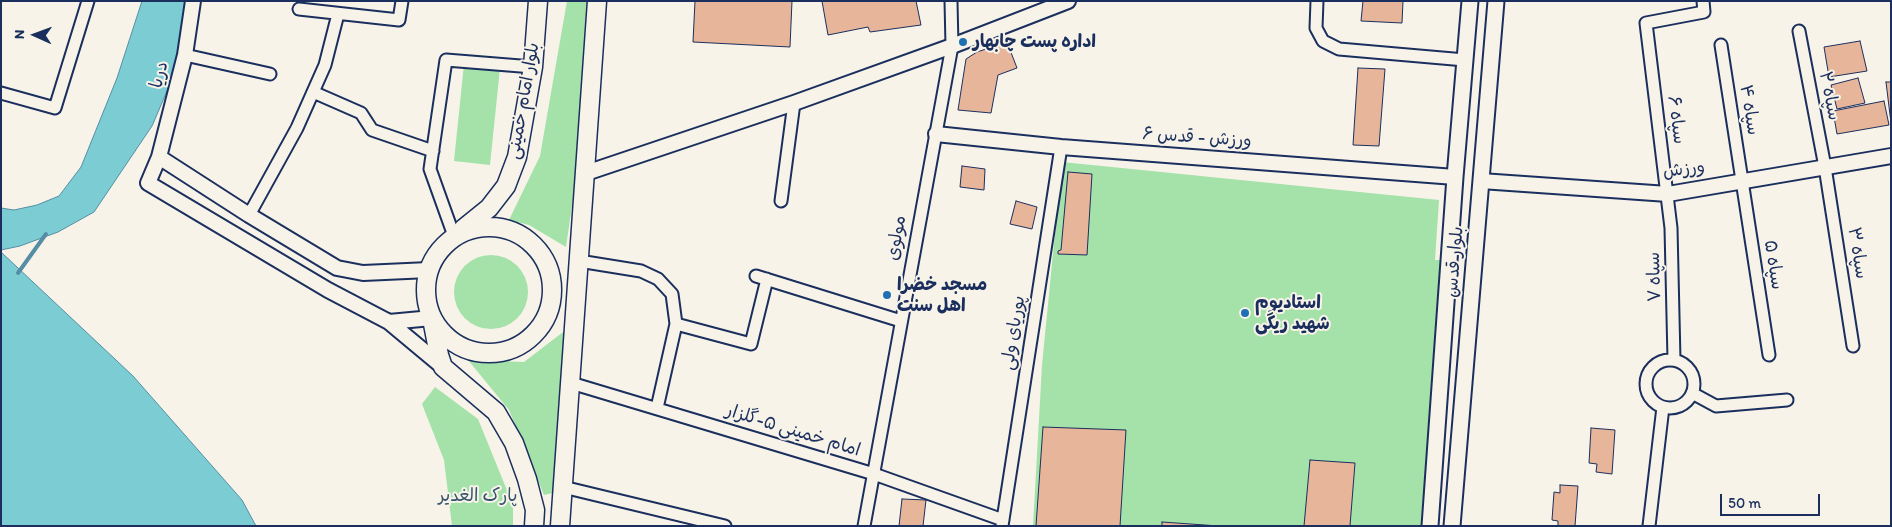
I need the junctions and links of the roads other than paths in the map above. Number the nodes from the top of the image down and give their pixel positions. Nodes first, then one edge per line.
1 (88, 1) edge
2 (193, 1) edge
3 (402, 1) edge
4 (538, 1) edge
5 (597, 1) edge
6 (951, 1) edge
7 (1068, 1) edge
8 (1317, 1) edge
9 (1470, 1) edge
10 (1496, 1) edge
11 (1703, 1) edge
12 (299, 10) dead end
13 (338, 14) junction
14 (1799, 31) dead end
15 (1721, 45) dead end
16 (952, 46) junction
17 (185, 55) junction
18 (1465, 60) junction
19 (533, 68) junction
20 (270, 74) dead end
21 (313, 92) junction
22 (1, 93) edge
23 (794, 103) junction
24 (936, 134) junction
25 (1061, 146) junction
26 (432, 151) junction
27 (1891, 156) edge
28 (159, 157) junction
29 (1825, 167) junction
30 (586, 173) junction
31 (1456, 177) junction
32 (1481, 181) junction
33 (1743, 181) junction
34 (1668, 194) junction
35 (781, 201) dead end
36 (249, 215) junction
37 (454, 236) junction
38 (579, 261) junction
39 (337, 268) junction
40 (429, 270) junction
41 (552, 289) junction
42 (328, 290) junction
43 (576, 302) junction
44 (432, 318) junction
45 (901, 321) junction
46 (389, 322) junction
47 (676, 324) junction
48 (1854, 346) dead end
49 (1769, 355) dead end
50 (1674, 360) junction
51 (444, 367) junction
52 (571, 383) junction
53 (1692, 393) junction
54 (1787, 400) dead end
55 (1662, 407) junction
56 (657, 408) junction
57 (874, 474) junction
58 (563, 487) junction
59 (535, 518) edge
60 (561, 518) edge
61 (1002, 523) edge
62 (725, 526) edge
63 (864, 526) edge
64 (1430, 526) edge
65 (1452, 526) edge
66 (1649, 526) edge

1 - 22 street
2 - 17 street, دریا
3 - 13 street
4 - 19 main road, بلوار امام خمینی
5 - 30 main road
6 - 16 street, مولوی
7 - 16 street
8 - 18 street
9 - 18 main road, بلوار قدس
10 - 32 main road, بلوار قدس
11 - 34 street, سپاه ۶
12 - 13 street
13 - 21 street
14 - 29 street, سپاه ۲
15 - 33 street, سپاه ۴
16 - 23 street
16 - 24 street, مولوی
17 - 20 street
17 - 28 street, دریا
18 - 31 main road, بلوار قدس
19 - 26 street
19 - 37 main road, بلوار امام خمینی
21 - 26 street
21 - 36 street
23 - 30 street
23 - 35 street
24 - 25 street, ورزش - قدس ۶
24 - 45 street, مولوی
25 - 31 street, ورزش - قدس ۶
25 - 61 street, پوریای ولی
26 - 37 street
27 - 29 street, ورزش
28 - 36 street
28 - 42 street, دریا
29 - 33 street, ورزش
29 - 48 street, سپاه ۳
30 - 38 main road
31 - 32 main road
31 - 64 main road, بلوار قدس
32 - 34 street, ورزش
32 - 65 main road, بلوار قدس
33 - 34 street, ورزش
33 - 49 street, سپاه ۵
34 - 50 street, سپاه ۷
36 - 39 street
37 - 40 main road
37 - 41 main road
38 - 41 main road
38 - 43 main road
38 - 47 street
39 - 40 street
39 - 42 street
40 - 44 main road
41 - 43 main road
41 - 44 main road
42 - 46 street
43 - 52 main road
44 - 46 street
44 - 51 main road
45 - 47 street
45 - 57 street, مولوی
46 - 51 street
47 - 56 street
50 - 53 street
50 - 55 street
51 - 59 main road
52 - 56 street, امام خمینی ۵-گلزار
52 - 58 main road
53 - 54 street
53 - 55 street
55 - 66 street
56 - 57 street, امام خمینی ۵-گلزار
57 - 61 street, امام خمینی ۵-گلزار
57 - 63 street, مولوی
58 - 60 main road
58 - 62 street
59 - 60 main road

